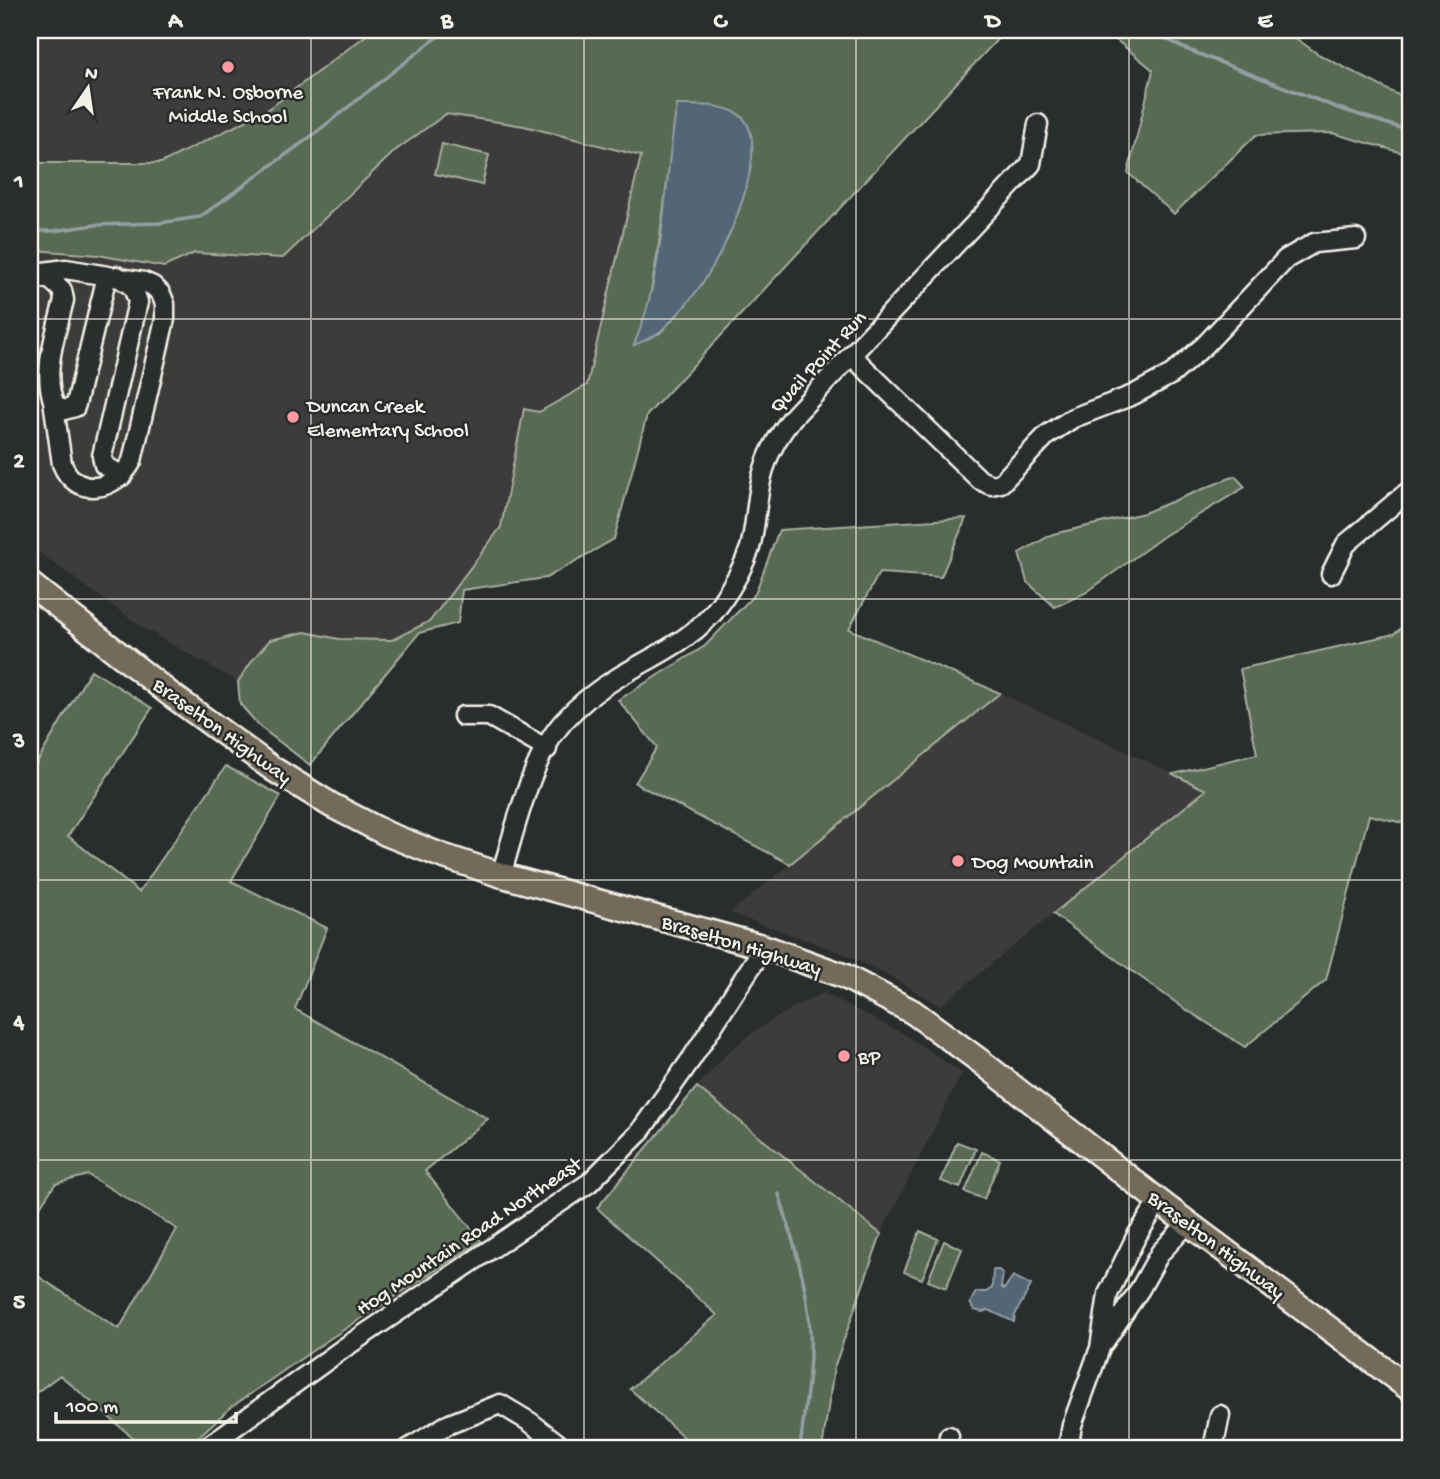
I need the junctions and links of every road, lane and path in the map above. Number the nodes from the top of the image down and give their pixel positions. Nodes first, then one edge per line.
1 (1038, 124) dead end
2 (1356, 239) dead end
3 (116, 276) junction
4 (34, 278) edge
5 (852, 356) junction
6 (53, 400) junction
7 (121, 476) junction
8 (1410, 490) edge
9 (1331, 574) dead end
10 (30, 584) edge
11 (463, 716) dead end
12 (547, 749) junction
13 (501, 875) junction
14 (765, 947) junction
15 (1158, 1201) junction
16 (1188, 1223) junction
17 (1100, 1348) junction
18 (1410, 1389) edge
19 (1220, 1415) dead end
20 (204, 1449) edge
21 (408, 1449) edge
22 (565, 1449) edge
23 (1068, 1449) edge
24 (1213, 1449) edge

1 - 5 street, Quail Point Run
2 - 5 street
3 - 4 street
3 - 6 street
3 - 7 street
3 - 7 street
4 - 6 street
5 - 12 street, Quail Point Run
6 - 7 street
8 - 9 street
10 - 13 main road, Braselton Highway
11 - 12 street
12 - 13 street, Quail Point Run
13 - 14 main road, Braselton Highway
14 - 15 main road, Braselton Highway
14 - 20 street, Hog Mountain Road Northeast
15 - 16 main road, Braselton Highway
15 - 17 street
16 - 17 street
16 - 18 main road, Braselton Highway
17 - 23 street
19 - 24 street
21 - 22 street

